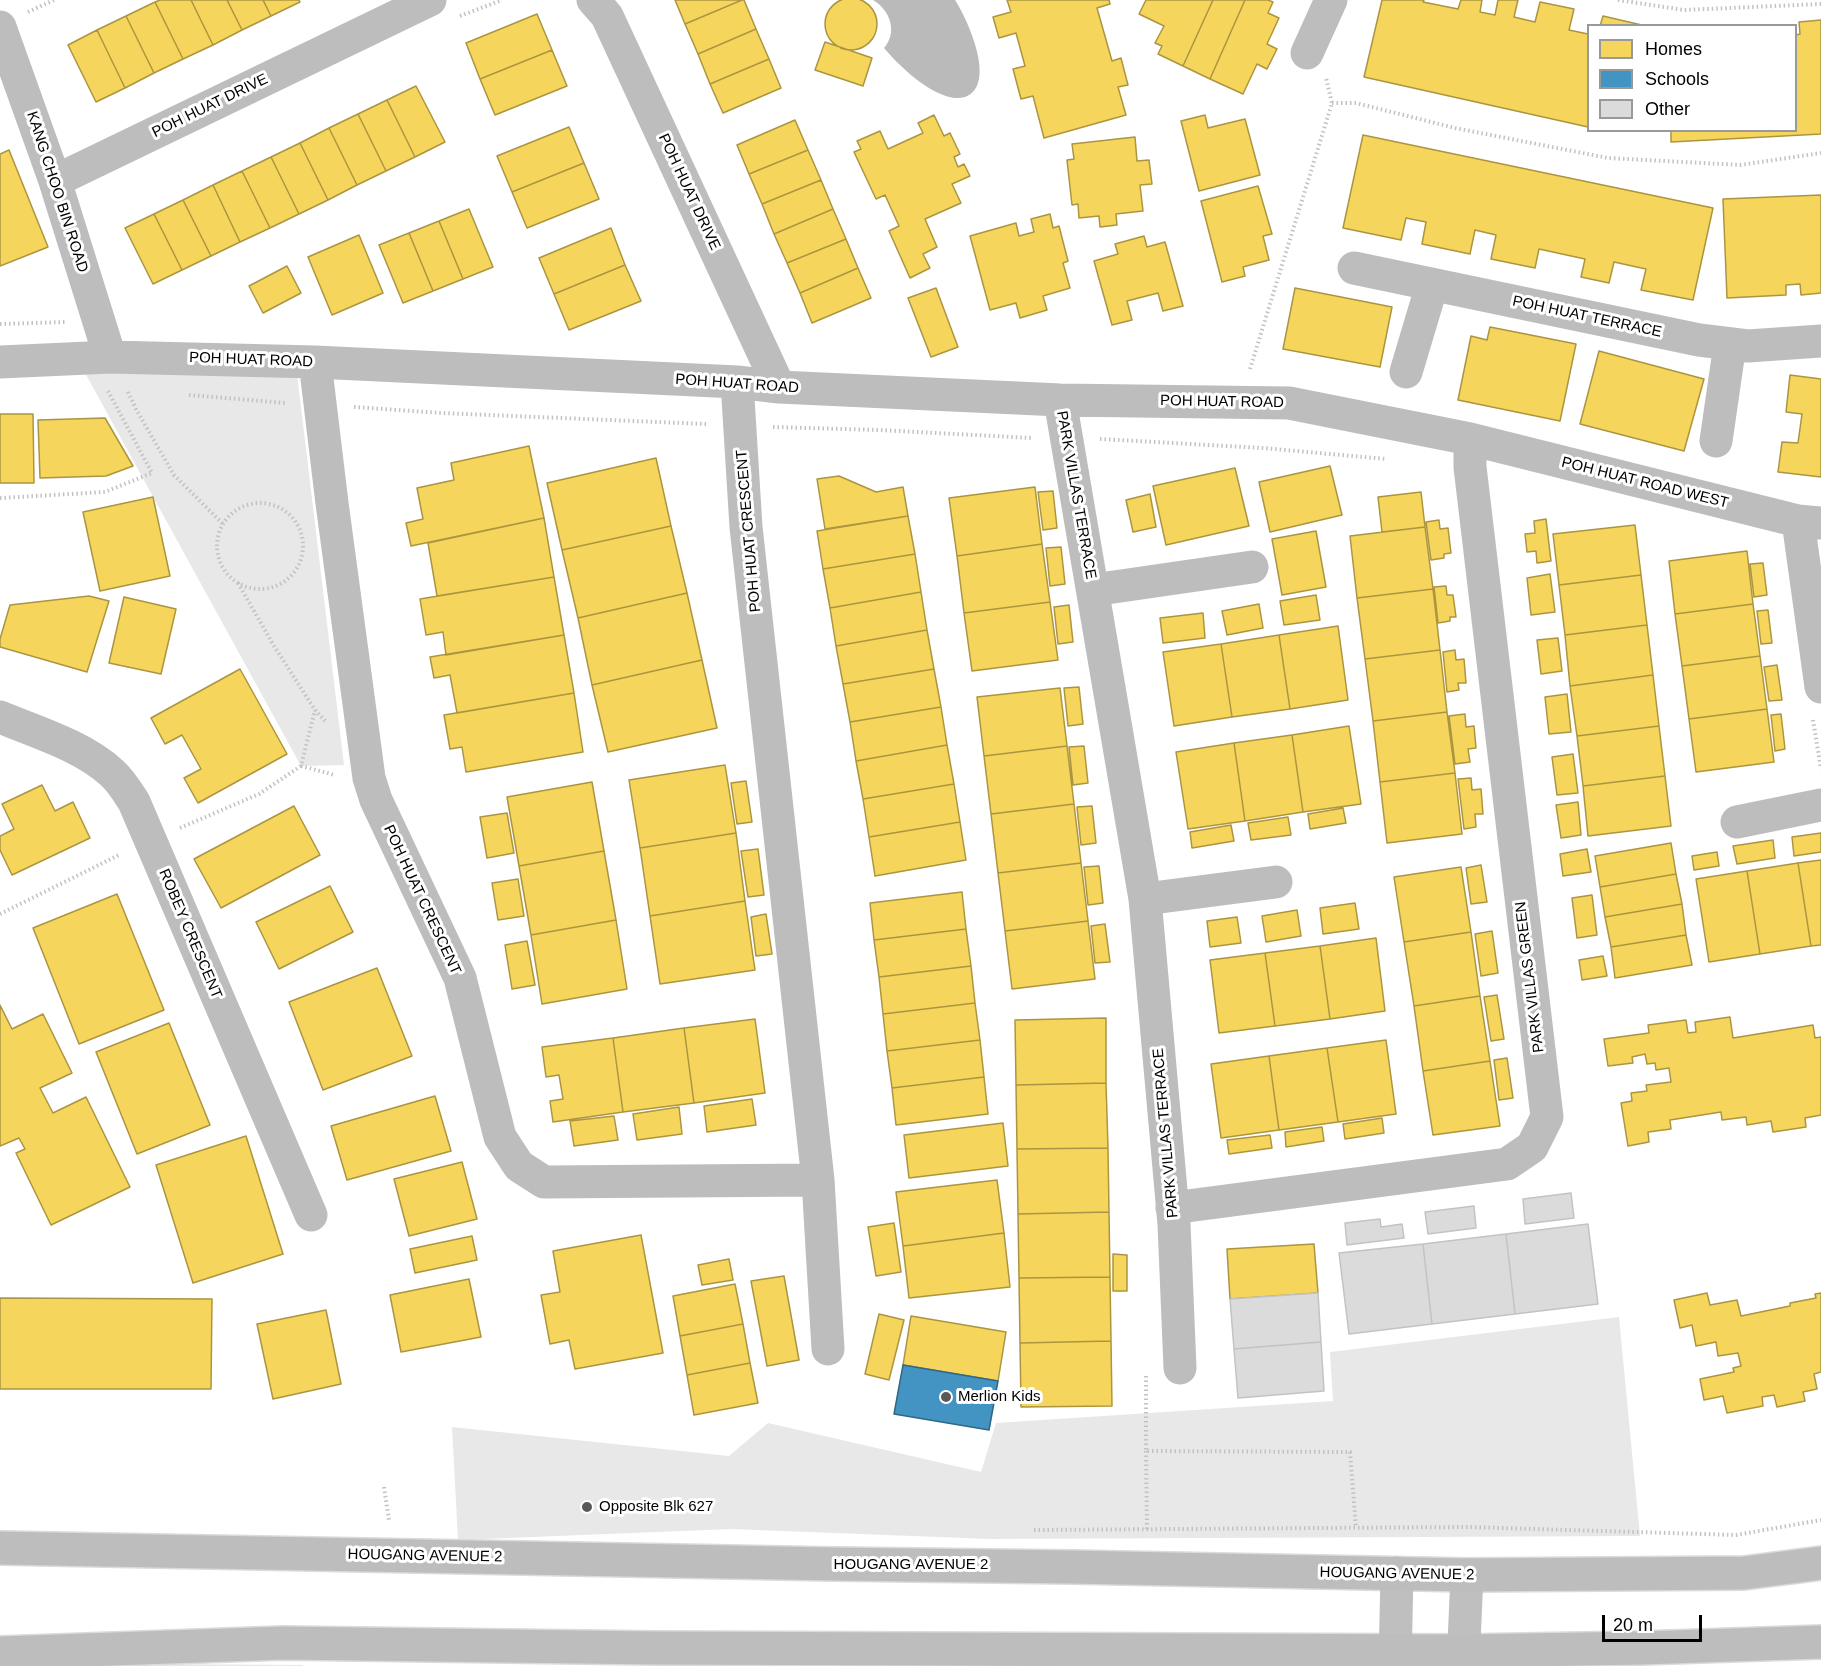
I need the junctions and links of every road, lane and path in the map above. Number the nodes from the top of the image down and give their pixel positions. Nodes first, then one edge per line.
1 (430, 0) edge
2 (593, 0) edge
3 (1331, 0) edge
4 (1618, 0) edge
5 (1821, 4) edge
6 (0, 27) edge
7 (1307, 53) dead end
8 (1327, 80) dead end
9 (1332, 103) junction
10 (1821, 153) edge
11 (55, 181) junction
12 (1354, 268) dead end
13 (1432, 285) junction
14 (1821, 341) edge
15 (1730, 344) junction
16 (110, 357) junction
17 (0, 362) edge
18 (315, 362) junction
19 (1250, 369) dead end
20 (1406, 372) dead end
21 (737, 382) junction
22 (778, 387) junction
23 (139, 392) dead end
24 (187, 395) dead end
25 (1060, 400) junction
26 (320, 405) junction
27 (740, 426) junction
28 (1066, 438) junction
29 (1470, 439) junction
30 (1716, 441) dead end
31 (1392, 460) dead end
32 (0, 498) edge
33 (1809, 522) edge
34 (223, 524) junction
35 (1252, 567) dead end
36 (238, 583) junction
37 (1093, 590) junction
38 (1821, 687) edge
39 (0, 717) edge
40 (365, 742) junction
41 (301, 766) dead end
42 (342, 777) dead end
43 (1821, 805) edge
44 (1737, 822) dead end
45 (1276, 882) dead end
46 (1145, 899) junction
47 (818, 1180) junction
48 (1173, 1208) junction
49 (310, 1215) dead end
50 (828, 1349) dead end
51 (1180, 1368) dead end
52 (1146, 1371) dead end
53 (1146, 1451) junction
54 (384, 1487) dead end
55 (378, 1520) dead end
56 (1821, 1520) edge
57 (1356, 1528) junction
58 (1147, 1529) junction
59 (1030, 1530) dead end
60 (0, 1548) edge
61 (1821, 1563) edge
62 (1396, 1573) junction
63 (1467, 1575) junction
64 (1821, 1642) edge
65 (1188, 1650) junction
66 (0, 1653) edge
67 (1629, 1657) edge
68 (1395, 1658) edge
69 (1464, 1658) edge
70 (1230, 1666) edge

1 - 11 main road, POH HUAT DRIVE
2 - 22 main road, POH HUAT DRIVE
3 - 7 main road
4 - 5 path
6 - 11 main road, KANG CHOO BIN ROAD
8 - 9 path
9 - 10 path
9 - 19 path
11 - 16 main road, KANG CHOO BIN ROAD
12 - 13 main road, POH HUAT TERRACE
13 - 15 main road, POH HUAT TERRACE
13 - 20 main road
14 - 15 main road, POH HUAT TERRACE
15 - 30 main road
16 - 17 main road, POH HUAT ROAD
16 - 18 main road, POH HUAT ROAD
16 - 32 path
18 - 21 main road, POH HUAT ROAD
18 - 26 main road, POH HUAT CRESCENT
21 - 22 main road, POH HUAT ROAD
21 - 27 main road, POH HUAT CRESCENT
22 - 25 main road, POH HUAT ROAD
23 - 34 path
24 - 26 path
25 - 28 main road, PARK VILLAS TERRACE
25 - 29 main road, POH HUAT ROAD
26 - 27 path
26 - 40 main road, POH HUAT CRESCENT
27 - 28 path
27 - 47 main road, POH HUAT CRESCENT
28 - 31 path
28 - 37 main road, PARK VILLAS TERRACE
29 - 33 main road, POH HUAT ROAD WEST
29 - 48 main road, PARK VILLAS GREEN
33 - 38 main road
34 - 36 path
34 - 36 path
35 - 37 main road, PARK VILLAS TERRACE
36 - 40 path
37 - 46 main road, PARK VILLAS TERRACE
39 - 49 main road, ROBEY CRESCENT
40 - 47 main road, POH HUAT CRESCENT
41 - 42 path
43 - 44 main road
45 - 46 main road
46 - 48 main road, PARK VILLAS TERRACE
47 - 50 main road, POH HUAT CRESCENT
48 - 51 main road, PARK VILLAS TERRACE
52 - 53 path
53 - 57 path
53 - 58 path
54 - 55 path
56 - 57 path
57 - 58 path
58 - 59 path
60 - 62 main road, HOUGANG AVENUE 2
61 - 63 main road, HOUGANG AVENUE 2
62 - 63 main road, HOUGANG AVENUE 2
62 - 68 main road
63 - 69 main road
64 - 67 main road
65 - 66 main road
65 - 68 main road
65 - 70 main road
67 - 69 main road
68 - 69 main road

